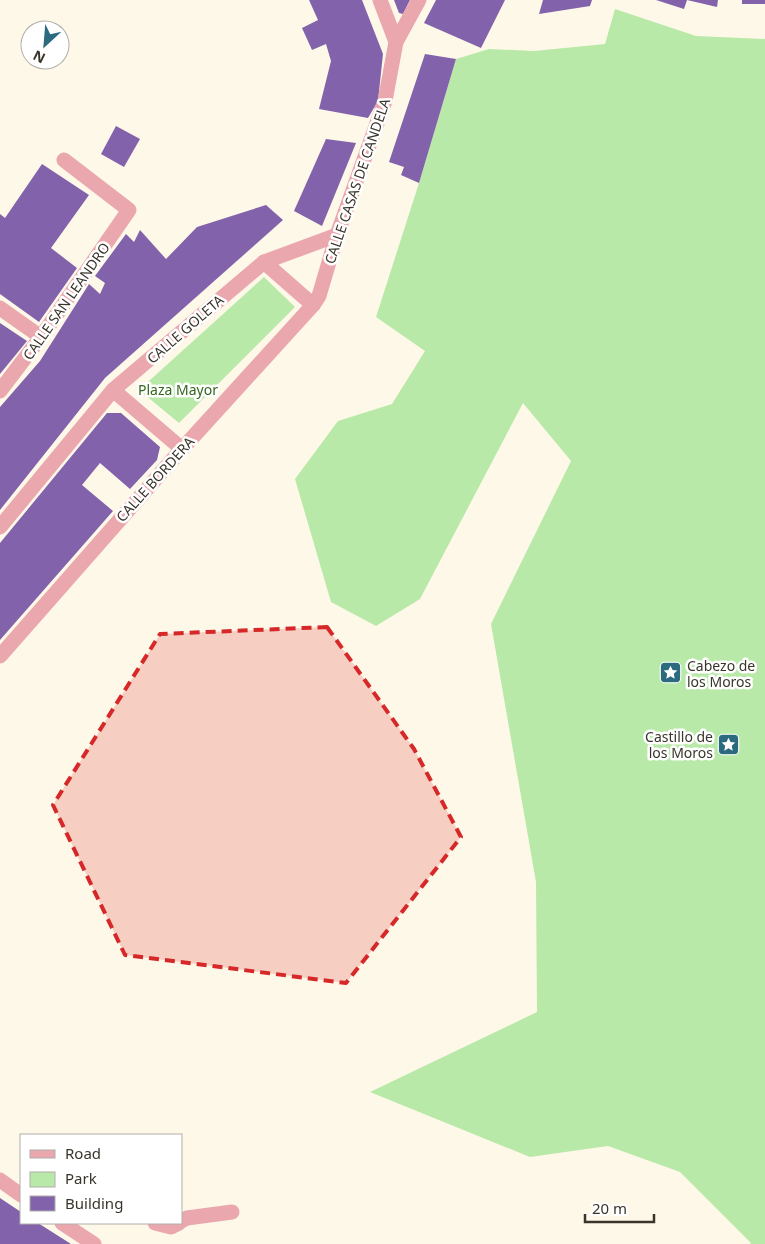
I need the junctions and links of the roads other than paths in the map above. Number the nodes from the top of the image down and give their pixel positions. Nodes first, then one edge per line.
1 (380, 0) edge
2 (419, 0) edge
3 (396, 42) junction
4 (64, 160) dead end
5 (337, 235) junction
6 (264, 262) junction
7 (313, 305) junction
8 (0, 308) edge
9 (41, 337) junction
10 (0, 390) edge
11 (113, 390) junction
12 (182, 449) junction
13 (0, 527) edge
14 (0, 656) edge
15 (0, 1180) edge
16 (20, 1194) edge
17 (232, 1212) dead end
18 (182, 1221) edge
19 (64, 1224) edge
20 (159, 1224) edge
21 (176, 1224) edge
22 (94, 1244) edge

1 - 3 street
2 - 3 street, CALLE CASAS DE CANDELA
3 - 5 street, CALLE CASAS DE CANDELA
4 - 9 street, CALLE SAN LEANDRO
5 - 6 street, CALLE GOLETA
5 - 7 street, CALLE CASAS DE CANDELA
6 - 7 street
6 - 11 street, CALLE GOLETA
7 - 12 street, CALLE BORDERA
8 - 9 street
9 - 10 street, CALLE SAN LEANDRO
11 - 12 street
11 - 13 street, CALLE GOLETA
12 - 14 street, CALLE BORDERA
15 - 16 street
17 - 18 street
19 - 22 street
20 - 21 street

